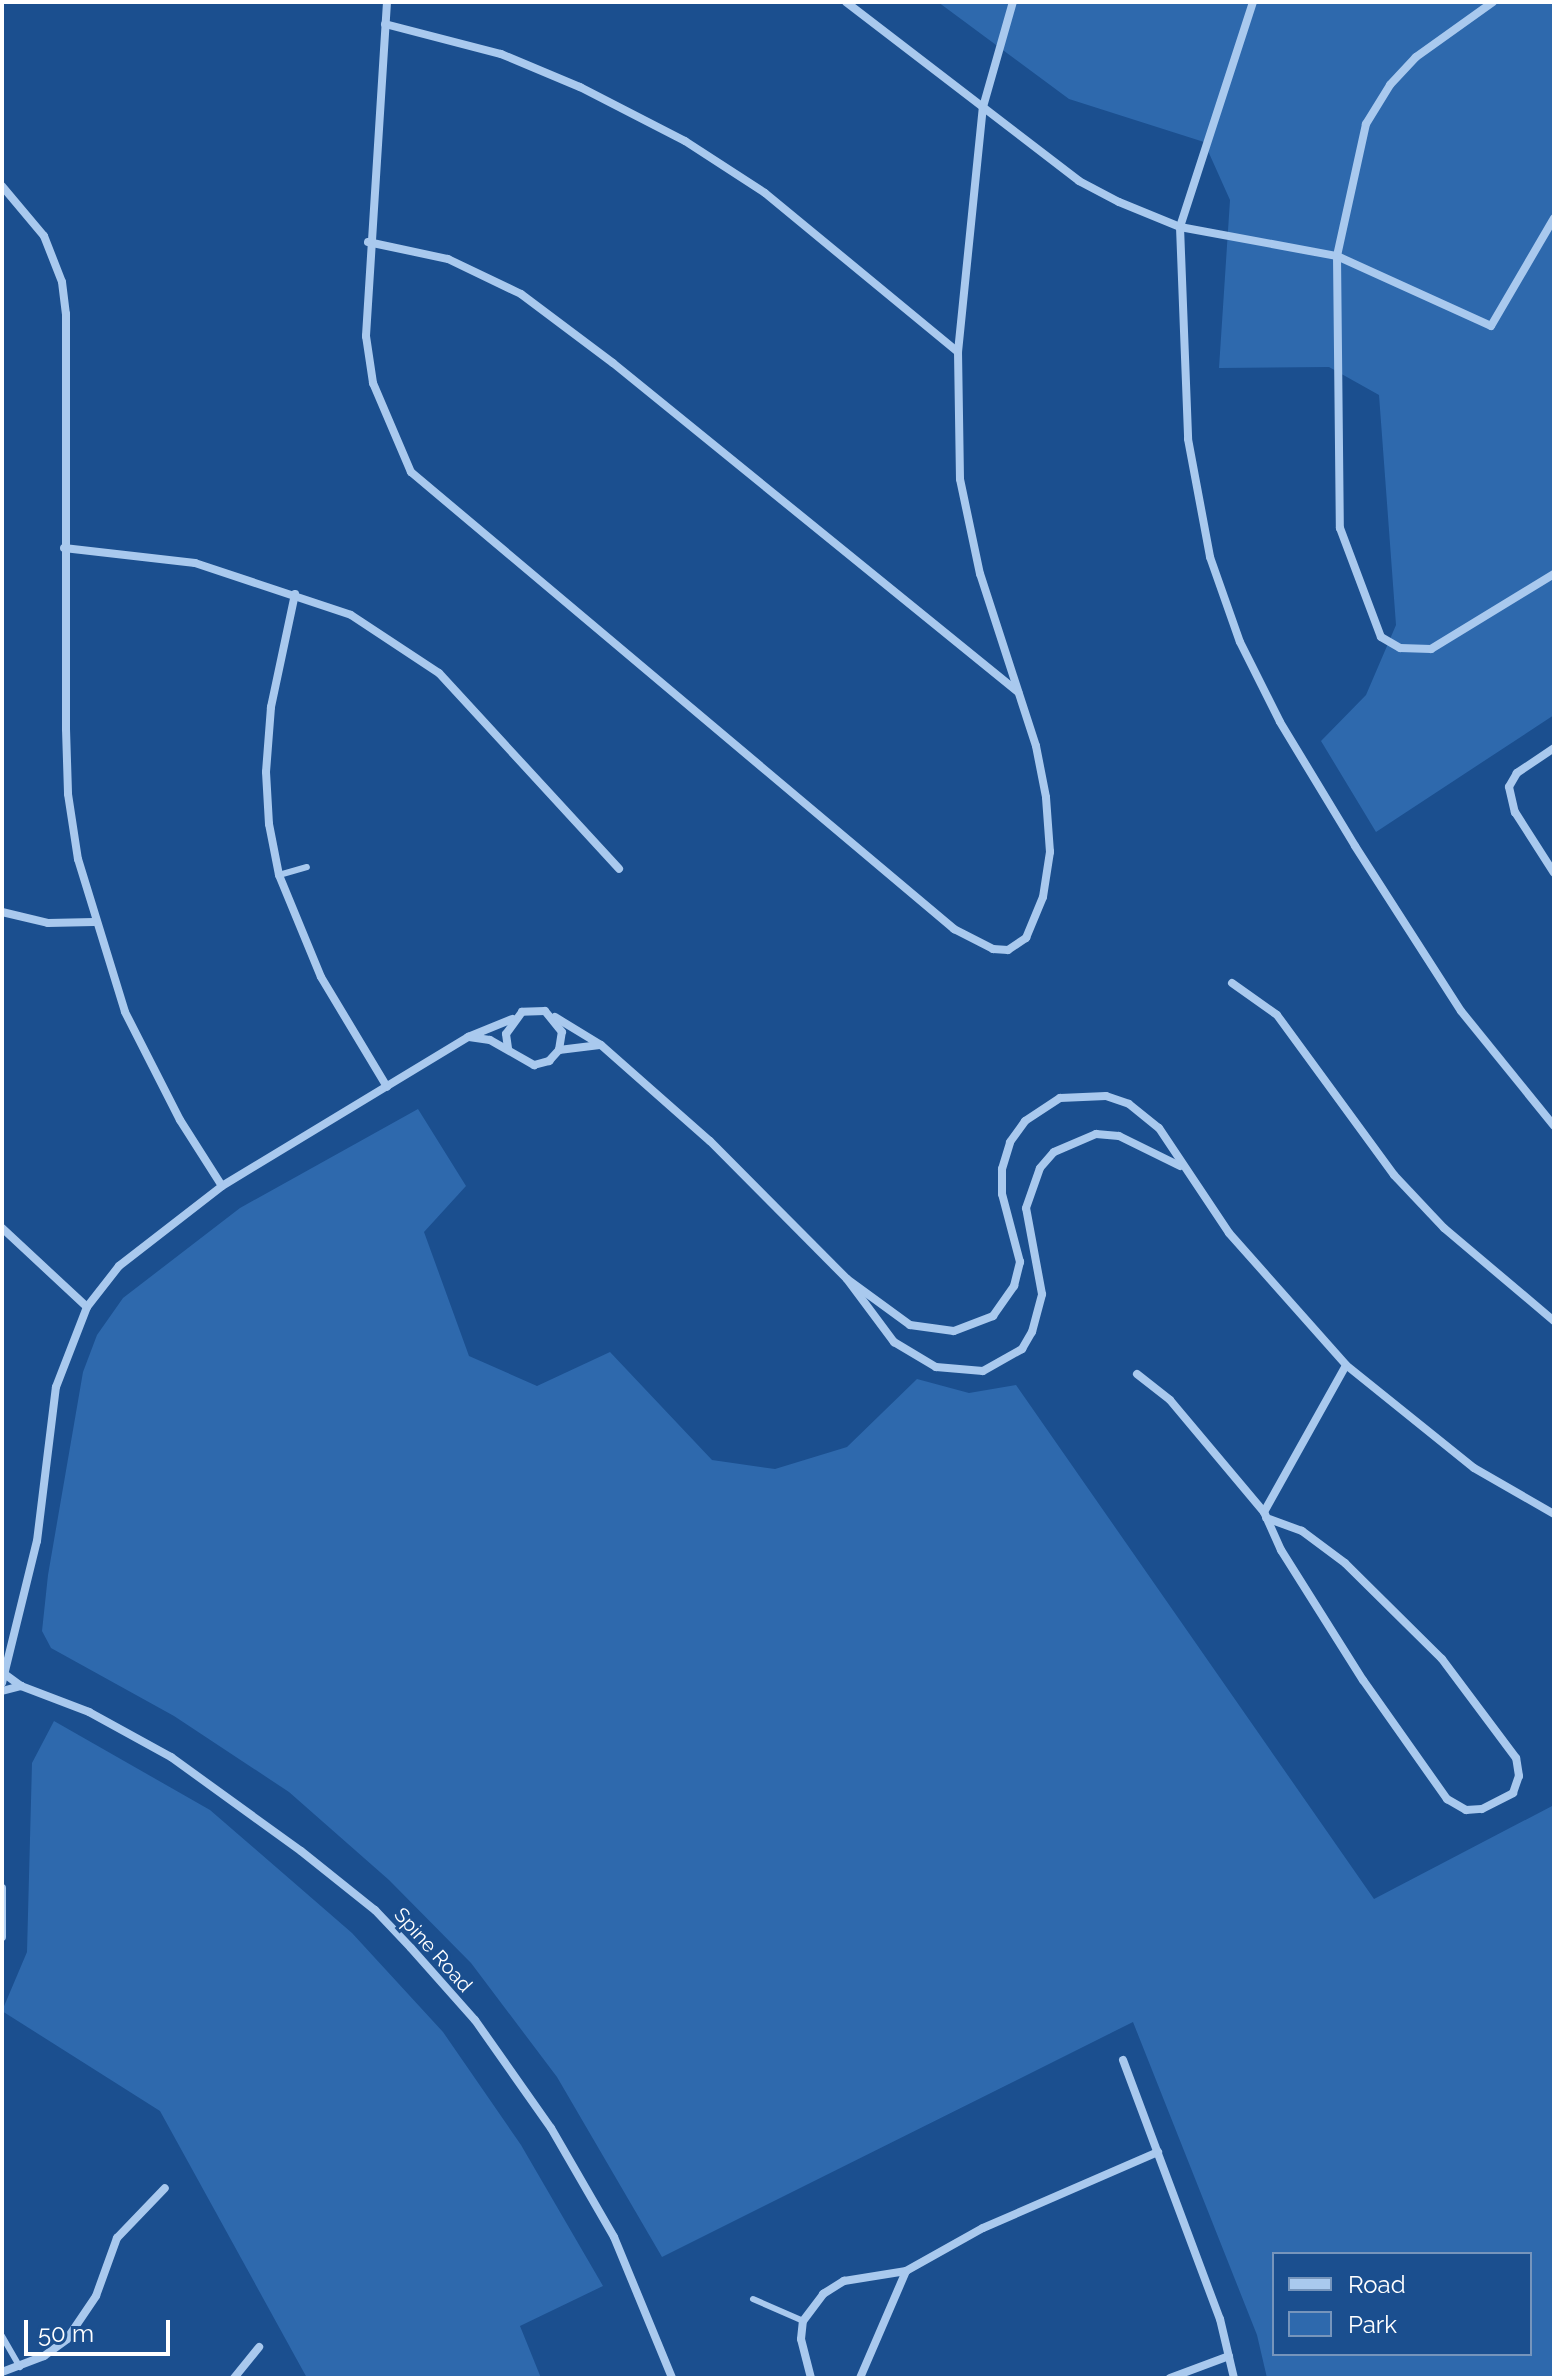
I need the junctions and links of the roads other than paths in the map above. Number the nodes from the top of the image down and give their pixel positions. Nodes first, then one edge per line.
1 (387, 2) edge
2 (846, 2) edge
3 (1013, 2) edge
4 (1253, 2) edge
5 (1493, 2) edge
6 (385, 24) junction
7 (983, 107) junction
8 (2, 186) edge
9 (12, 196) junction
10 (2, 203) edge
11 (1554, 218) edge
12 (1180, 227) junction
13 (368, 242) junction
14 (1337, 256) junction
15 (958, 352) junction
16 (64, 548) junction
17 (1554, 574) edge
18 (295, 594) junction
19 (1018, 693) junction
20 (1554, 748) edge
21 (307, 867) dead end
22 (619, 869) dead end
23 (1554, 873) edge
24 (279, 875) junction
25 (2, 912) edge
26 (94, 922) junction
27 (1232, 983) dead end
28 (555, 1017) junction
29 (512, 1019) junction
30 (468, 1037) junction
31 (601, 1045) junction
32 (508, 1049) junction
33 (559, 1050) junction
34 (387, 1087) junction
35 (1554, 1126) edge
36 (1180, 1166) junction
37 (222, 1186) junction
38 (2, 1228) edge
39 (847, 1279) junction
40 (87, 1307) junction
41 (1554, 1321) edge
42 (1346, 1365) junction
43 (1137, 1374) dead end
44 (1554, 1514) edge
45 (1265, 1515) junction
46 (3, 1677) edge
47 (21, 1686) junction
48 (2, 1691) edge
49 (2, 1888) edge
50 (2, 1937) edge
51 (1123, 2060) dead end
52 (1158, 2152) junction
53 (165, 2188) dead end
54 (906, 2271) junction
55 (753, 2299) dead end
56 (803, 2321) junction
57 (2, 2336) edge
58 (259, 2347) dead end
59 (1229, 2356) junction
60 (20, 2367) junction
61 (2, 2372) edge
62 (234, 2378) edge
63 (672, 2378) edge
64 (811, 2378) edge
65 (860, 2378) edge
66 (1170, 2378) edge
67 (1234, 2378) edge

1 - 6 street
2 - 7 street
3 - 7 street
4 - 12 street
5 - 14 street
6 - 13 street
6 - 15 street
7 - 12 street
7 - 15 street
8 - 9 street
9 - 10 street
9 - 16 street
11 - 14 street
12 - 14 street
12 - 35 street
13 - 19 street
13 - 19 street
14 - 17 street
15 - 19 street
16 - 18 street
16 - 26 street
18 - 22 street
18 - 24 street
20 - 23 street
21 - 24 lane
24 - 34 street
25 - 26 street
26 - 37 street
27 - 41 street
28 - 29 street
28 - 31 street
28 - 33 street
29 - 30 street
29 - 32 street
30 - 32 street
30 - 34 street
31 - 33 street
31 - 39 street
32 - 33 street
34 - 37 street
36 - 39 street
36 - 39 street
36 - 42 street
37 - 40 street
38 - 40 street
40 - 46 street
42 - 44 street
42 - 45 street
43 - 45 street
45 - 45 street
46 - 47 street, Spine Road
47 - 48 street
47 - 63 street, Spine Road
49 - 50 street
51 - 52 street
52 - 54 street
52 - 59 street
53 - 60 street
54 - 56 street
54 - 65 street
55 - 56 lane
56 - 64 street
57 - 60 lane
58 - 62 street
59 - 66 street
59 - 67 street
60 - 61 street

